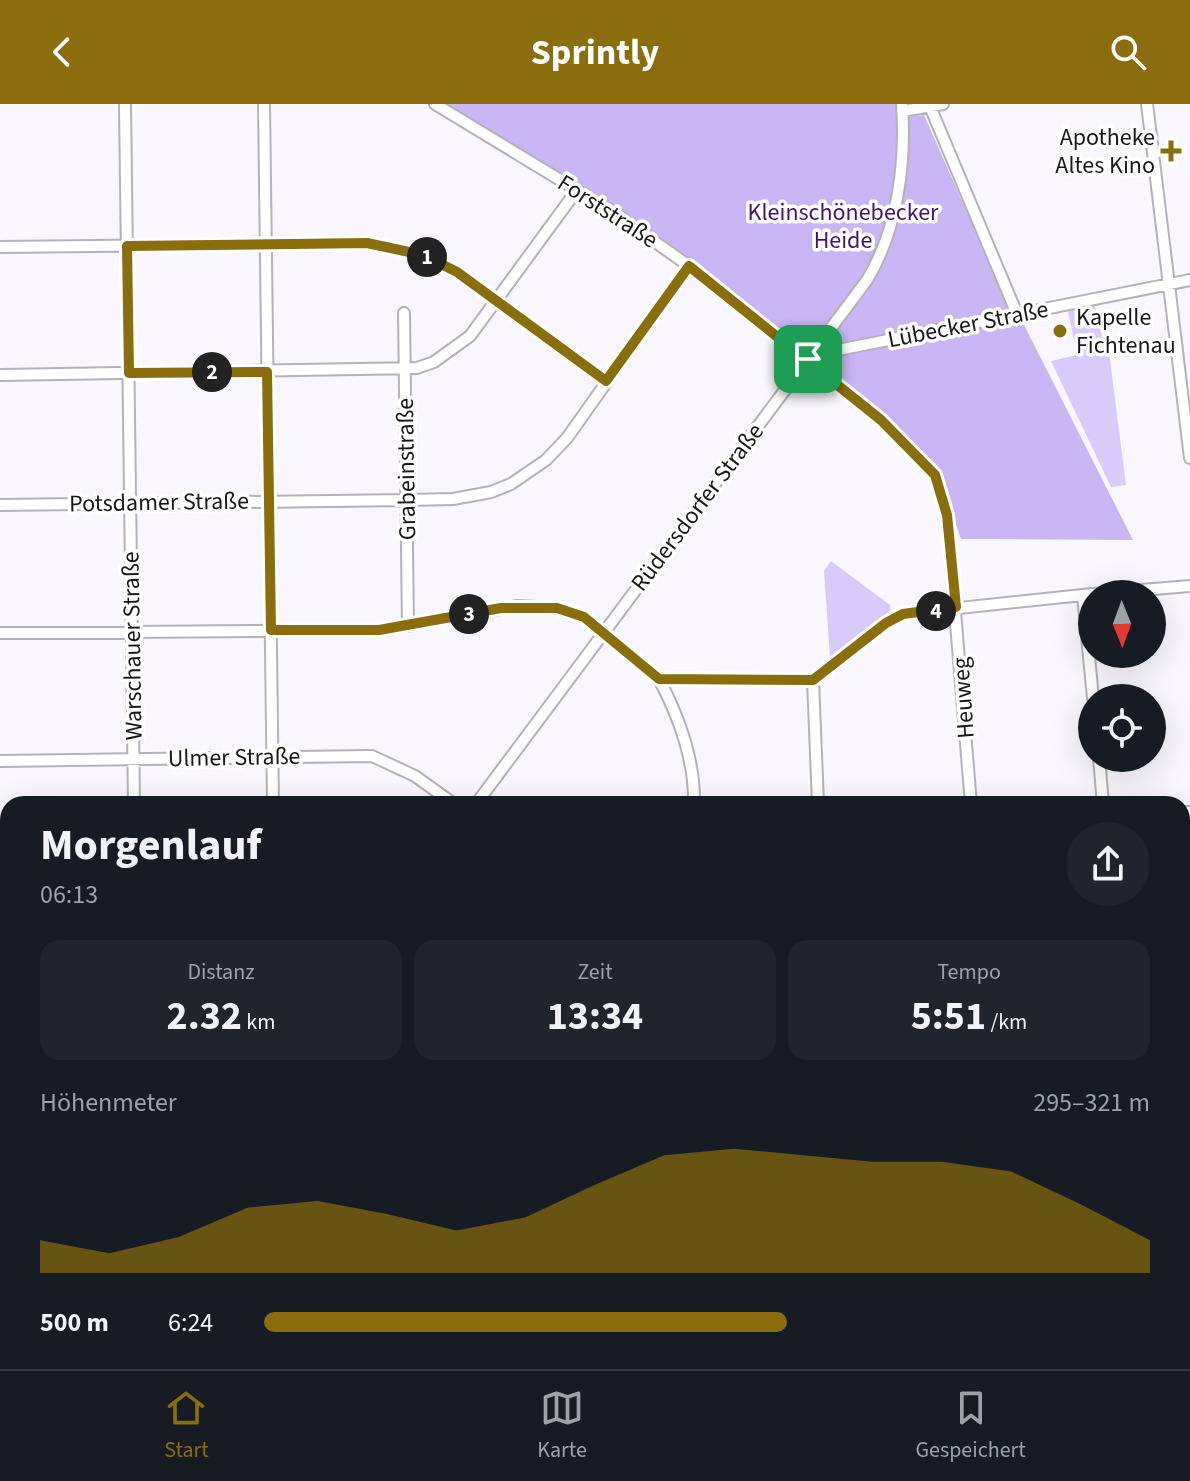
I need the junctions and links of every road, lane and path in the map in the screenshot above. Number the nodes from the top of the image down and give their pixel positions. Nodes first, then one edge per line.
1 (125, 104) edge
2 (264, 104) edge
3 (435, 104) edge
4 (943, 104) edge
5 (1147, 104) edge
6 (930, 105) edge
7 (902, 108) edge
8 (577, 190) junction
9 (266, 244) junction
10 (127, 246) junction
11 (0, 247) edge
12 (689, 266) junction
13 (1190, 280) edge
14 (1167, 283) junction
15 (496, 301) junction
16 (404, 313) dead end
17 (1017, 314) junction
18 (816, 349) junction
19 (808, 359) junction
20 (405, 370) junction
21 (267, 372) junction
22 (129, 373) junction
23 (0, 375) edge
24 (606, 381) junction
25 (1186, 402) edge
26 (1190, 458) edge
27 (943, 496) joint
28 (407, 500) junction
29 (270, 501) junction
30 (130, 503) junction
31 (0, 505) edge
32 (1190, 586) edge
33 (1166, 588) edge
34 (1078, 595) edge
35 (956, 607) junction
36 (408, 626) junction
37 (271, 630) junction
38 (132, 632) junction
39 (604, 632) junction
40 (0, 633) edge
41 (659, 679) junction
42 (813, 680) junction
43 (272, 757) junction
44 (134, 759) junction
45 (0, 761) edge
46 (1100, 772) edge
47 (134, 796) edge
48 (273, 796) edge
49 (443, 796) edge
50 (482, 796) edge
51 (693, 796) edge
52 (818, 796) edge
53 (970, 796) edge
54 (1102, 796) edge

1 - 10 street, Warschauer Straße
2 - 9 street
3 - 8 street, Forststraße
4 - 6 street
5 - 14 street
6 - 7 street
6 - 17 street
7 - 18 street, Rüdersdorfer Straße
8 - 12 street, Forststraße
8 - 15 street
9 - 10 street
9 - 15 street
9 - 21 street
10 - 11 street
10 - 22 street, Warschauer Straße
12 - 19 street, Forststraße
12 - 24 street, Potsdamer Straße
13 - 14 street, Lübecker Straße
14 - 17 street, Lübecker Straße
14 - 25 street
15 - 20 street
15 - 24 street
16 - 20 street, Grabeinstraße
17 - 18 street, Lübecker Straße
18 - 19 street, Rüdersdorfer Straße
19 - 27 street, Forststraße
19 - 39 street, Rüdersdorfer Straße
20 - 21 street
20 - 28 street, Grabeinstraße
21 - 22 street
21 - 29 street
22 - 23 street
22 - 30 street, Warschauer Straße
24 - 28 street, Potsdamer Straße
25 - 26 street
27 - 35 street, Heuweg
28 - 29 street, Potsdamer Straße
28 - 36 street, Grabeinstraße
29 - 30 street, Potsdamer Straße
29 - 37 street
30 - 31 street, Potsdamer Straße
30 - 38 street, Warschauer Straße
32 - 33 street
34 - 35 street
35 - 42 street
35 - 53 street, Heuweg
36 - 37 street
36 - 39 street
37 - 38 street
37 - 43 street
38 - 40 street
38 - 44 street, Warschauer Straße
39 - 41 street
39 - 50 street, Rüdersdorfer Straße
41 - 42 street
41 - 51 street
42 - 52 street
43 - 44 street, Ulmer Straße
43 - 48 street
43 - 49 street, Ulmer Straße
44 - 45 street, Ulmer Straße
44 - 47 street, Warschauer Straße
46 - 54 street

